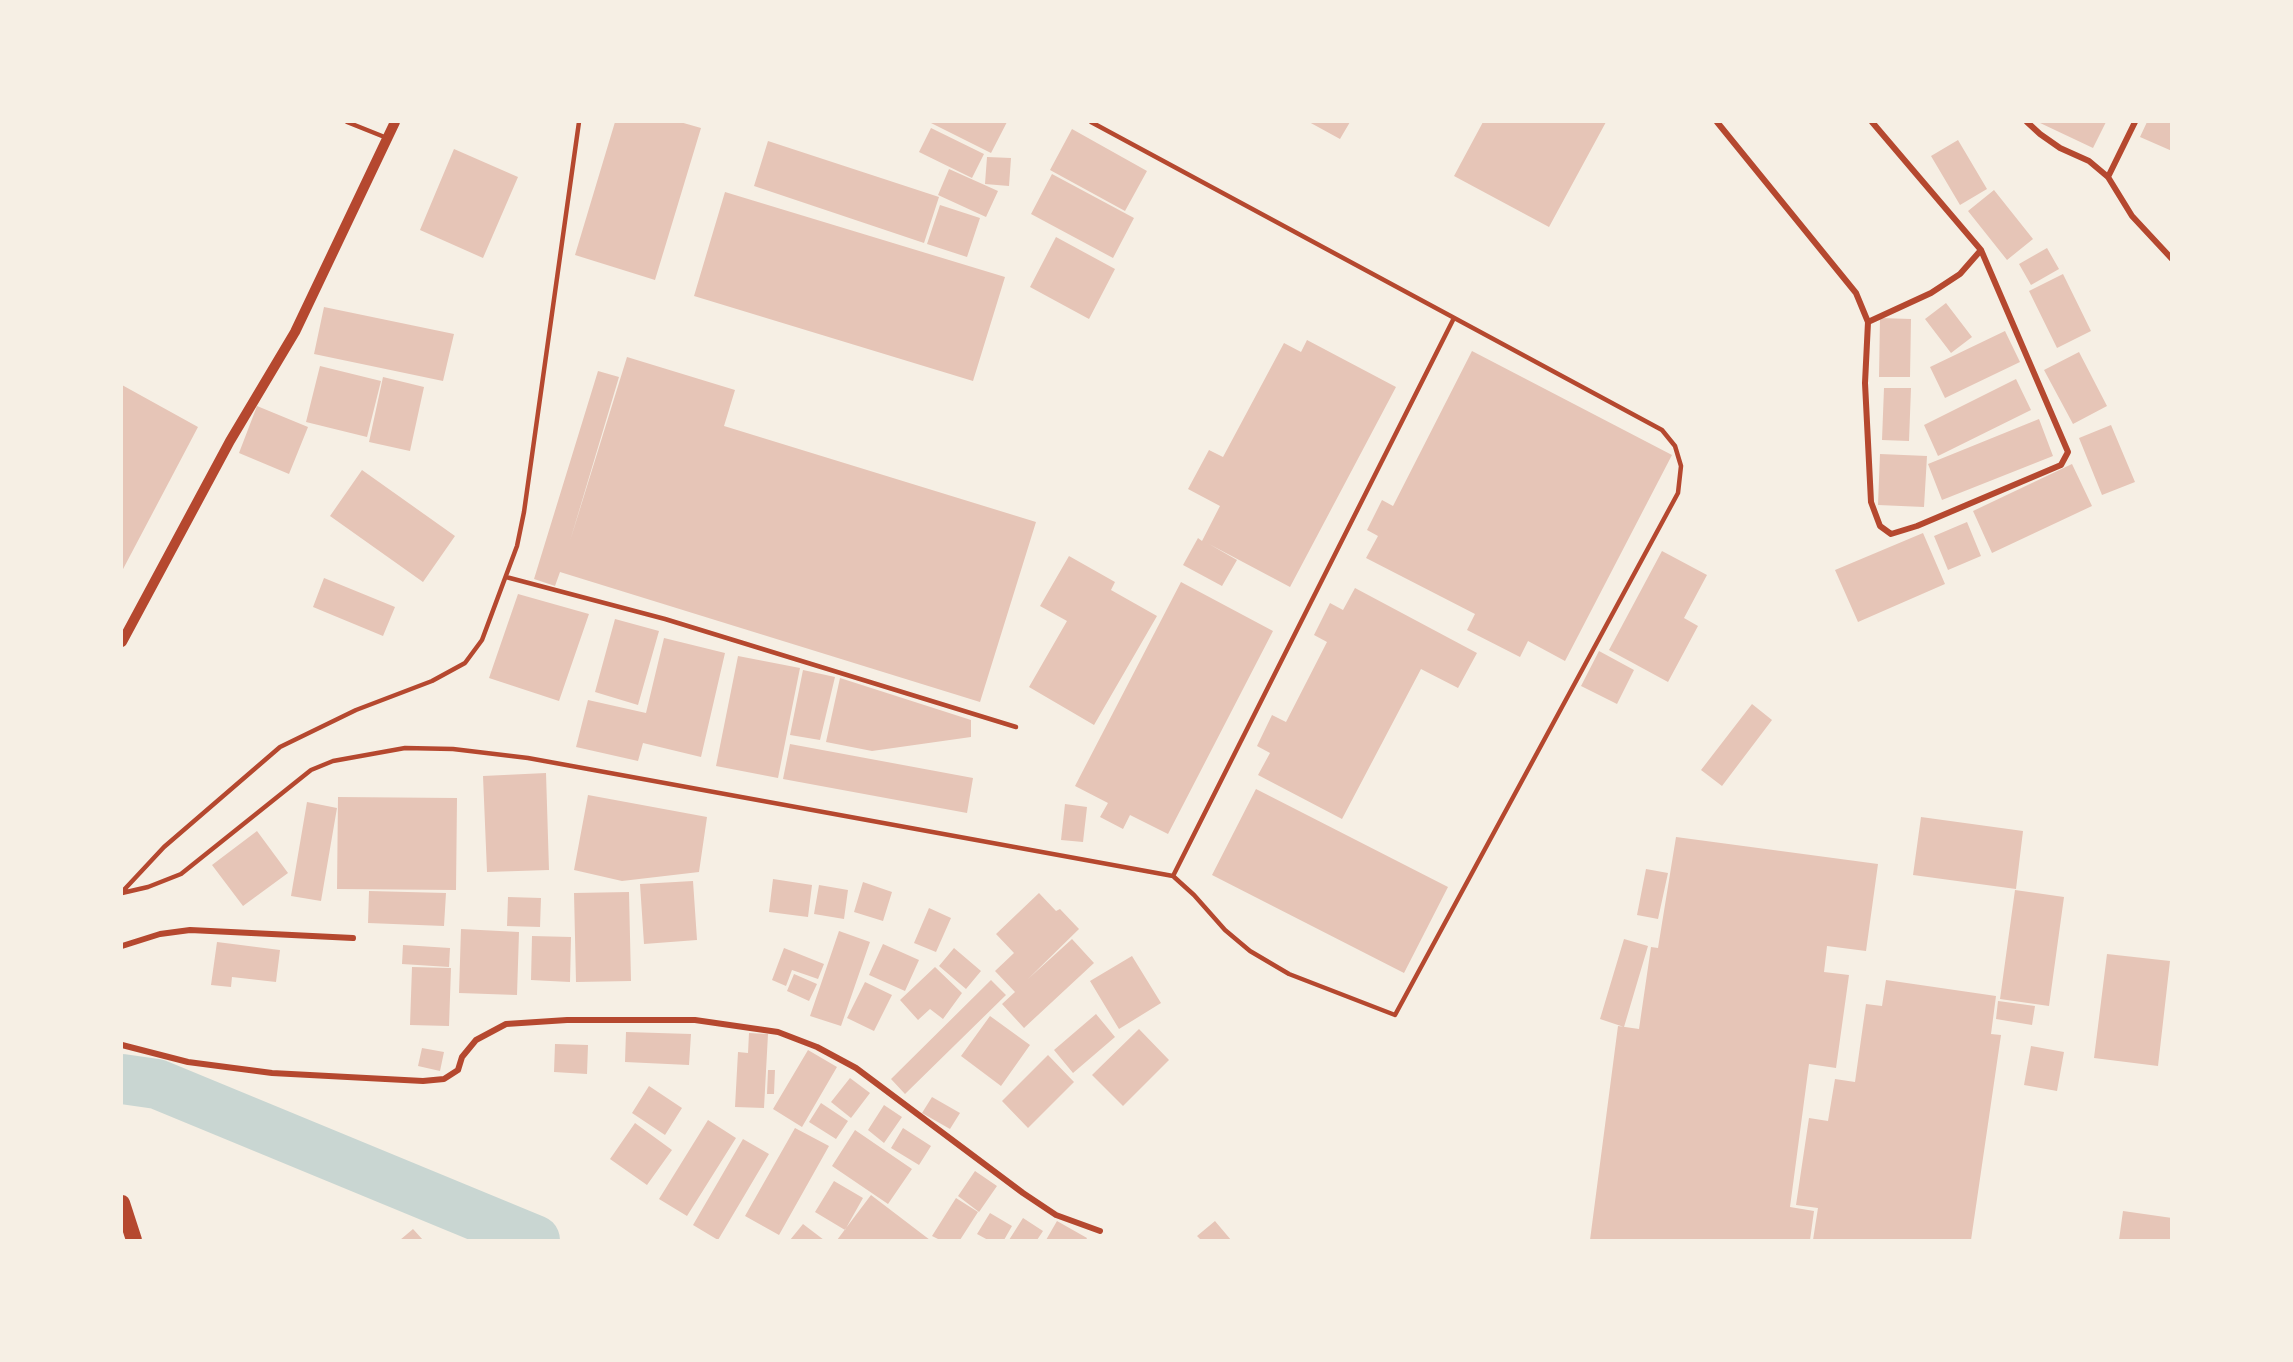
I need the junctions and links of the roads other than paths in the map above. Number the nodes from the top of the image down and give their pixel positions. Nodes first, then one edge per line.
1 (347, 122) edge
2 (395, 122) edge
3 (579, 122) edge
4 (1091, 122) edge
5 (1717, 122) edge
6 (1872, 122) edge
7 (2027, 122) edge
8 (2135, 122) edge
9 (387, 138) junction
10 (2108, 177) junction
11 (1981, 250) junction
12 (2172, 259) edge
13 (1454, 318) junction
14 (1868, 322) junction
15 (506, 577) junction
16 (122, 642) edge
17 (1016, 727) dead end
18 (1173, 876) junction
19 (122, 892) edge
20 (352, 938) dead end
21 (122, 946) edge
22 (122, 1045) edge
23 (122, 1203) edge
24 (1100, 1231) dead end
25 (134, 1240) edge

1 - 9 lane
2 - 9 street
3 - 15 lane
4 - 13 lane
5 - 14 street
6 - 11 street
7 - 10 street
8 - 10 street
9 - 16 street
10 - 12 street
11 - 14 street
11 - 14 street
13 - 18 lane
13 - 18 lane
15 - 17 lane
15 - 19 lane
18 - 19 lane
20 - 21 street
22 - 24 street
23 - 25 highway

